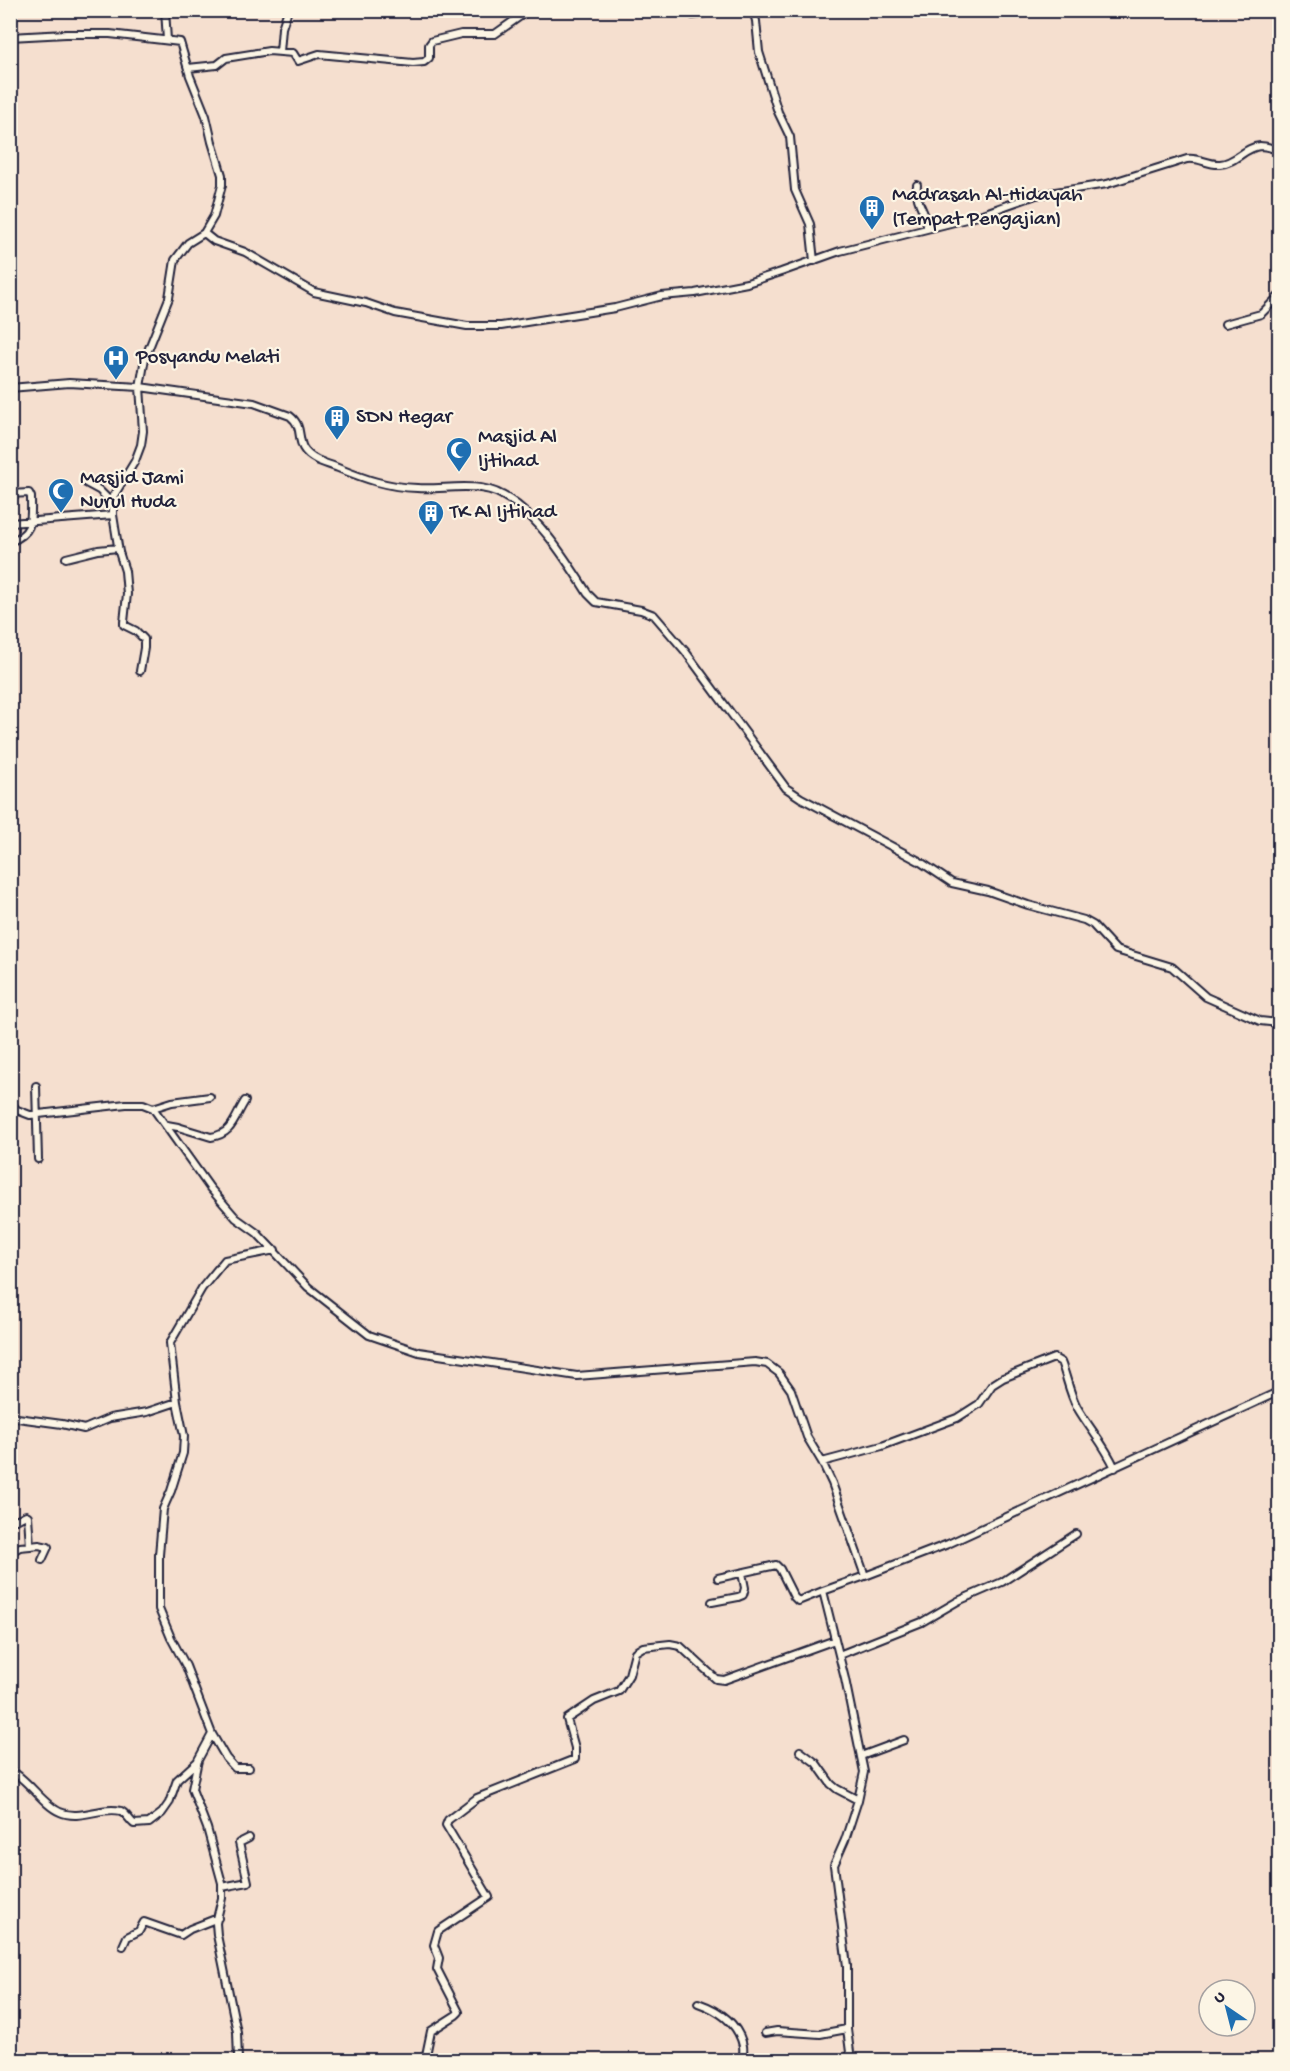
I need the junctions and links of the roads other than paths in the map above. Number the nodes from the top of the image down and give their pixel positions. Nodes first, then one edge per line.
1 (165, 10) edge
2 (288, 10) edge
3 (529, 10) edge
4 (683, 10) edge
5 (726, 10) edge
6 (753, 10) edge
7 (10, 37) edge
8 (167, 40) junction
9 (280, 52) junction
10 (188, 68) junction
11 (1280, 150) edge
12 (917, 185) dead end
13 (927, 228) junction
14 (204, 233) junction
15 (814, 261) junction
16 (1280, 295) edge
17 (1225, 324) dead end
18 (140, 387) junction
19 (10, 388) edge
20 (86, 483) dead end
21 (10, 494) edge
22 (112, 503) junction
23 (113, 515) junction
24 (31, 520) junction
25 (10, 523) edge
26 (10, 542) edge
27 (118, 548) junction
28 (66, 558) dead end
29 (140, 670) dead end
30 (1280, 1023) edge
31 (36, 1086) dead end
32 (210, 1097) dead end
33 (245, 1101) dead end
34 (10, 1102) edge
35 (153, 1108) junction
36 (38, 1114) junction
37 (166, 1125) junction
38 (38, 1159) dead end
39 (275, 1250) junction
40 (1280, 1391) edge
41 (177, 1402) junction
42 (10, 1417) edge
43 (822, 1462) junction
44 (1115, 1468) junction
45 (10, 1517) edge
46 (1076, 1534) dead end
47 (30, 1546) junction
48 (13, 1551) dead end
49 (42, 1560) dead end
50 (742, 1573) junction
51 (865, 1576) junction
52 (718, 1578) dead end
53 (823, 1591) junction
54 (712, 1602) dead end
55 (835, 1640) junction
56 (839, 1654) junction
57 (212, 1734) junction
58 (904, 1740) dead end
59 (800, 1751) dead end
60 (861, 1756) junction
61 (198, 1760) junction
62 (249, 1768) dead end
63 (10, 1770) edge
64 (858, 1800) junction
65 (249, 1838) dead end
66 (222, 1887) junction
67 (218, 1918) junction
68 (123, 1946) dead end
69 (698, 2003) dead end
70 (847, 2029) junction
71 (765, 2033) dead end
72 (238, 2061) edge
73 (425, 2061) edge
74 (663, 2061) edge
75 (670, 2061) edge
76 (744, 2061) edge
77 (851, 2061) edge

1 - 8 street
2 - 9 street
3 - 9 street
4 - 5 street
6 - 15 street
7 - 8 street
8 - 10 street
9 - 10 street
10 - 14 street
11 - 13 street
12 - 13 street
13 - 15 street
14 - 15 street
14 - 18 street
16 - 17 street
18 - 19 street
18 - 22 street
18 - 30 street
20 - 22 street
21 - 24 street
22 - 23 street
23 - 24 street
23 - 27 street
24 - 25 street
24 - 26 street
27 - 28 street
27 - 29 street
31 - 36 street
32 - 35 street
33 - 37 street
34 - 36 street
35 - 36 street
35 - 37 street
36 - 38 street
37 - 39 street
39 - 41 street
39 - 43 street
40 - 44 street
41 - 42 street
41 - 57 street
43 - 44 street
43 - 51 street
44 - 51 street
45 - 47 street
46 - 56 street
47 - 48 street
47 - 49 street
50 - 52 street
50 - 53 street
50 - 54 street
51 - 53 street
53 - 55 street
55 - 56 street
55 - 73 street
56 - 60 street
57 - 61 street
57 - 62 street
58 - 60 street
59 - 64 street
60 - 64 street
61 - 63 street
61 - 66 street
64 - 70 street
65 - 66 street
66 - 67 street
67 - 68 street
67 - 72 street
69 - 76 street
70 - 71 street
70 - 77 street
74 - 75 street

